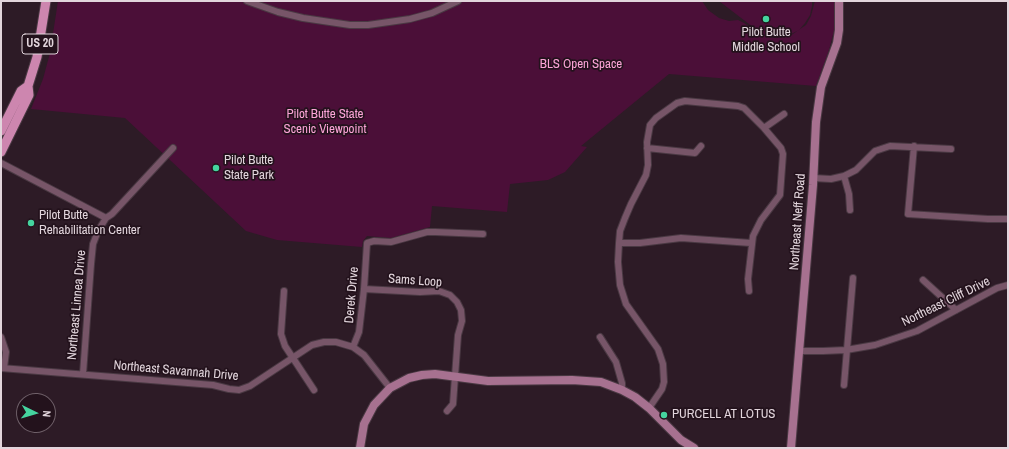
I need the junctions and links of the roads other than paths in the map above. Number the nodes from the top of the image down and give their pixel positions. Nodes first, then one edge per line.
1 (46, 1) edge
2 (247, 1) edge
3 (458, 1) edge
4 (839, 1) edge
5 (28, 86) junction
6 (784, 114) dead end
7 (764, 128) junction
8 (1, 132) edge
9 (701, 146) dead end
10 (914, 146) junction
11 (173, 148) dead end
12 (647, 148) junction
13 (951, 149) dead end
14 (1, 152) edge
15 (1, 163) edge
16 (844, 176) junction
17 (813, 178) junction
18 (850, 210) dead end
19 (106, 218) junction
20 (1008, 219) edge
21 (483, 234) dead end
22 (619, 243) junction
23 (751, 243) junction
24 (853, 278) dead end
25 (923, 280) dead end
26 (1008, 285) edge
27 (364, 289) junction
28 (284, 291) dead end
29 (749, 291) dead end
30 (956, 310) junction
31 (600, 337) dead end
32 (1, 338) edge
33 (353, 347) junction
34 (846, 350) junction
35 (799, 351) junction
36 (293, 358) junction
37 (3, 368) edge
38 (83, 374) junction
39 (455, 376) junction
40 (844, 385) dead end
41 (390, 388) junction
42 (314, 390) dead end
43 (622, 390) junction
44 (648, 408) junction
45 (447, 411) dead end
46 (370, 415) junction
47 (360, 448) edge
48 (364, 448) edge
49 (694, 448) edge
50 (791, 448) edge

1 - 5 main road, US 20
2 - 3 street
4 - 17 main road, Northeast Neff Road
5 - 8 main road, US 20
5 - 14 main road, US 20
6 - 7 street
7 - 12 street
7 - 23 street
9 - 12 street
10 - 13 street
10 - 16 street
10 - 20 street
11 - 19 street, Northeast Linnea Drive
12 - 22 street
15 - 19 street
16 - 17 street
16 - 18 street
17 - 35 main road, Northeast Neff Road
19 - 38 street, Northeast Linnea Drive
21 - 27 street, Derek Drive
22 - 23 street
22 - 44 street
23 - 29 street
24 - 34 street
25 - 30 street
26 - 30 street, Northeast Cliff Drive
27 - 33 street, Derek Drive
27 - 39 street, Sams Loop
28 - 36 street
30 - 34 street, Northeast Cliff Drive
31 - 43 street
32 - 37 street
33 - 36 street, Northeast Savannah Drive
33 - 41 street, Northeast Savannah Drive
34 - 35 street, Northeast Cliff Drive
34 - 40 street
35 - 50 main road, Northeast Neff Road
36 - 38 street, Northeast Savannah Drive
36 - 42 street
37 - 38 street, Northeast Savannah Drive
39 - 41 main road
39 - 43 main road
39 - 45 street, Sams Loop
41 - 46 main road
43 - 44 main road
44 - 49 main road
46 - 47 main road
46 - 48 main road

